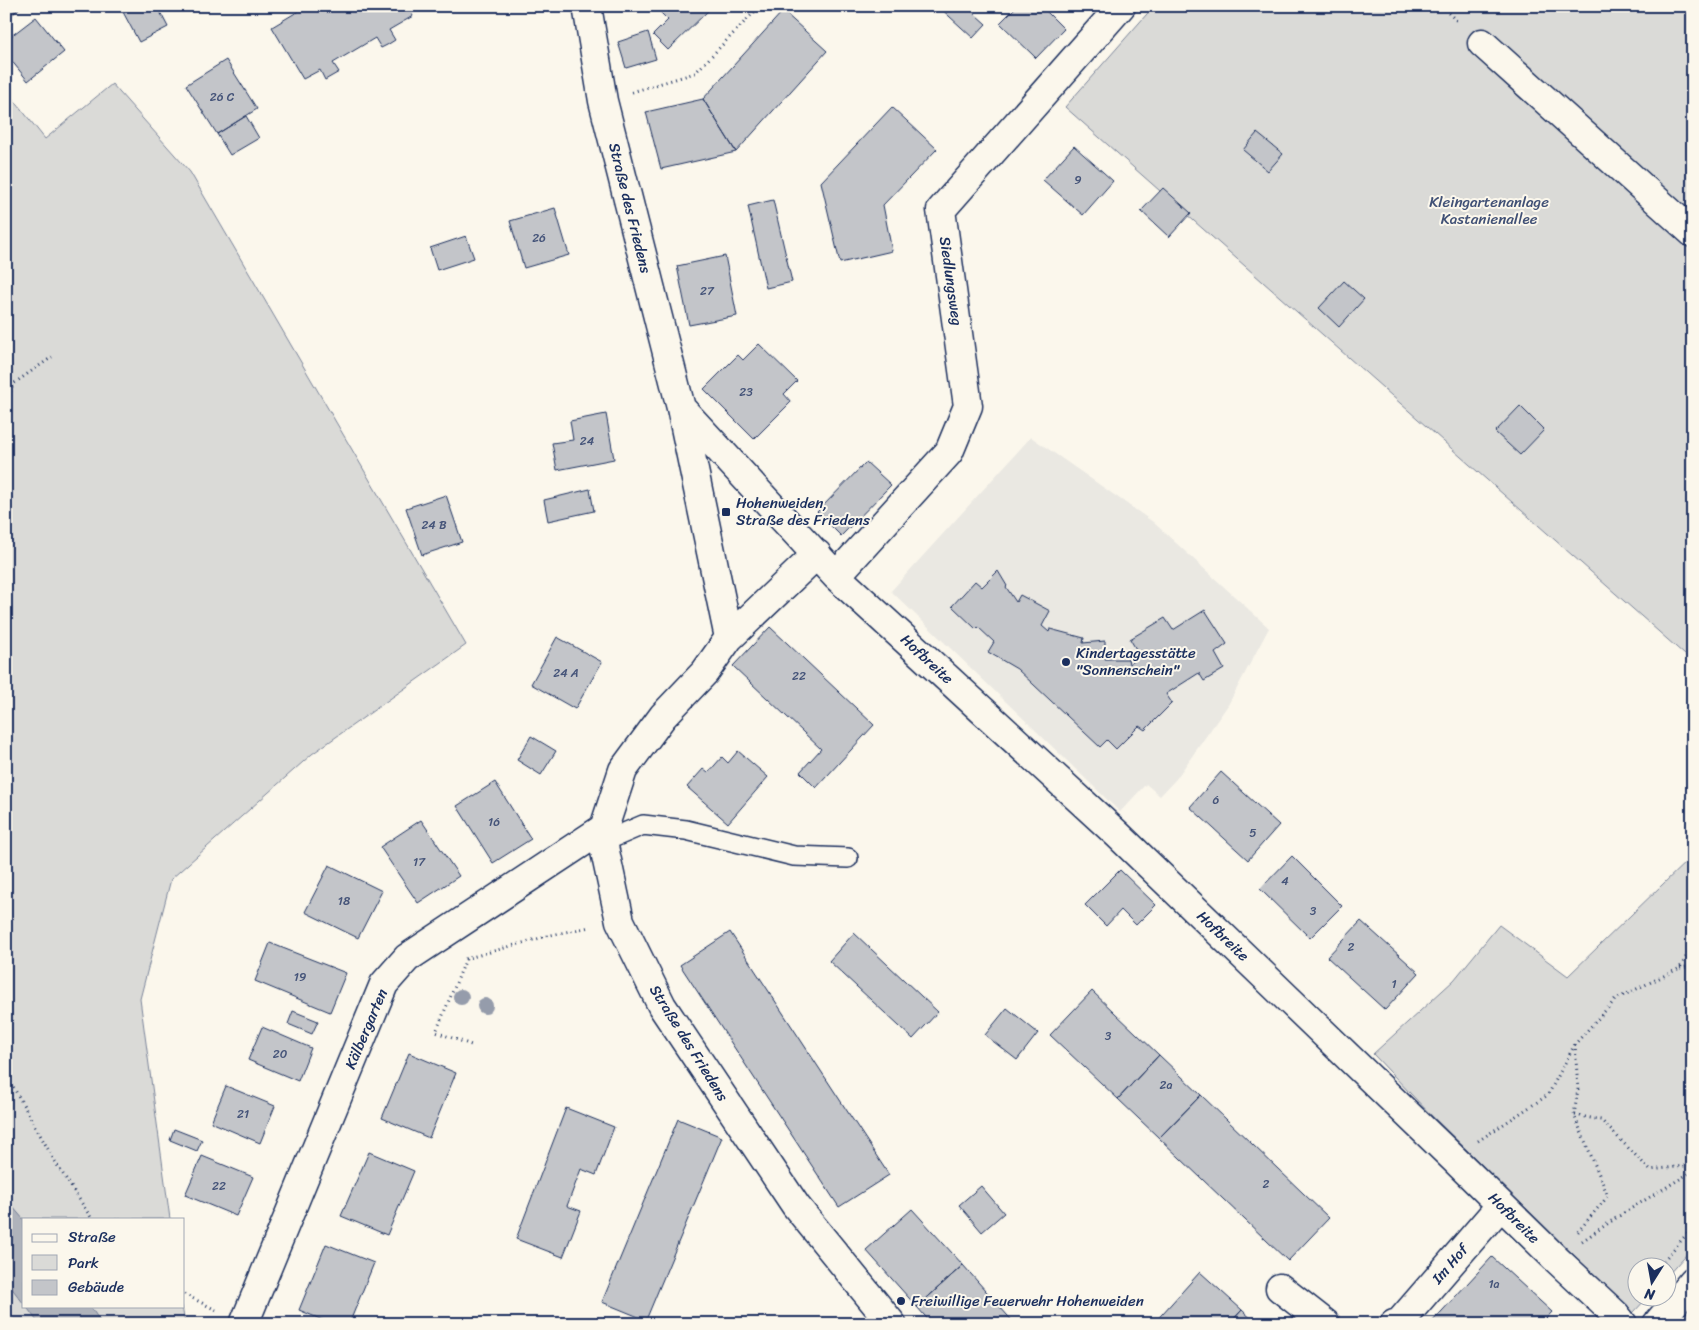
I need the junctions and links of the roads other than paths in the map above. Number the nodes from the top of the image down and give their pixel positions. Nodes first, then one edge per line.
1 (587, 6) edge
2 (1121, 6) edge
3 (1482, 43) dead end
4 (1693, 233) edge
5 (681, 408) junction
6 (817, 554) junction
7 (836, 576) junction
8 (729, 638) junction
9 (603, 835) junction
10 (848, 858) dead end
11 (1501, 1205) junction
12 (1693, 1281) edge
13 (1280, 1288) dead end
14 (244, 1323) edge
15 (1398, 1323) edge
16 (892, 1324) edge
17 (1326, 1324) edge
18 (1623, 1324) edge
19 (1656, 1324) edge

1 - 5 street, Straße des Friedens
2 - 7 street, Siedlungsweg
3 - 4 street
5 - 6 street, Straße des Friedens
5 - 8 street, Straße des Friedens
6 - 7 street, Hofbreite
6 - 8 street
7 - 11 street, Hofbreite
8 - 9 street
9 - 10 lane
9 - 14 street, Kälbergarten
9 - 16 street, Straße des Friedens
11 - 15 street, Im Hof
11 - 18 street, Hofbreite
12 - 19 street
13 - 17 street

